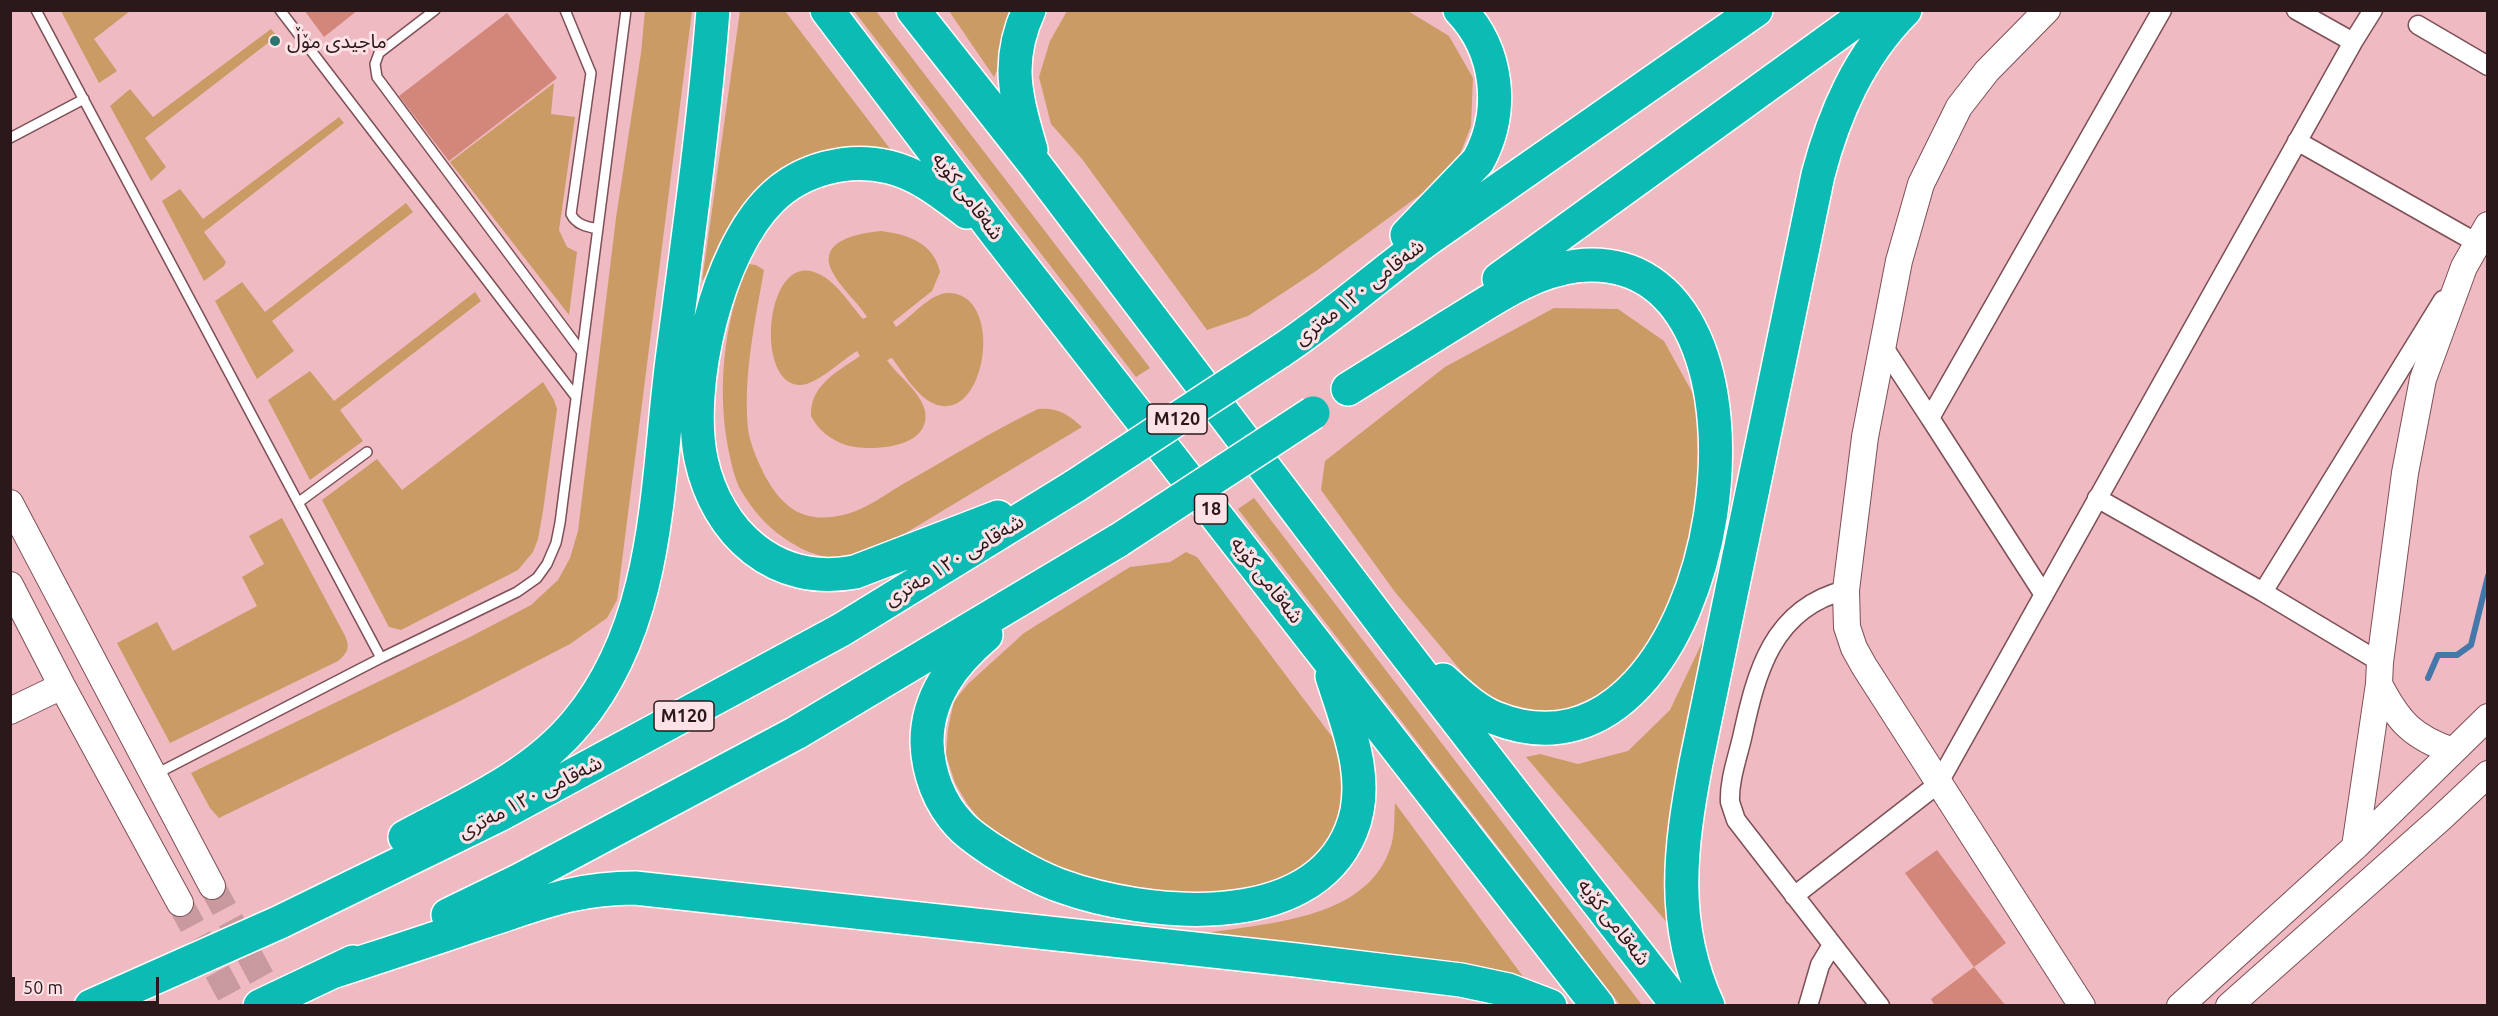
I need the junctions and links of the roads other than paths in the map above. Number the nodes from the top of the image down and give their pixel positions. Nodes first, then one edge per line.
1 (36, 10) edge
2 (280, 10) edge
3 (435, 10) edge
4 (565, 10) edge
5 (626, 10) edge
6 (712, 10) edge
7 (827, 10) edge
8 (913, 10) edge
9 (1029, 10) edge
10 (1460, 10) edge
11 (1756, 10) edge
12 (1871, 10) edge
13 (1905, 10) edge
14 (2047, 10) edge
15 (2162, 10) edge
16 (2295, 10) edge
17 (2373, 10) edge
18 (2418, 26) dead end
19 (2353, 42) junction
20 (2487, 66) edge
21 (84, 99) junction
22 (10, 138) edge
23 (2297, 141) junction
24 (1036, 166) junction
25 (598, 229) junction
26 (996, 233) junction
27 (2482, 234) edge
28 (2464, 267) junction
29 (1308, 333) junction
30 (1883, 346) junction
31 (581, 351) junction
32 (1348, 389) junction
33 (576, 397) junction
34 (1930, 418) junction
35 (367, 452) dead end
36 (1070, 489) junction
37 (2097, 498) junction
38 (299, 502) junction
39 (10, 503) edge
40 (1106, 548) junction
41 (10, 585) edge
42 (1846, 590) junction
43 (2263, 592) junction
44 (2044, 595) junction
45 (1396, 641) junction
46 (1325, 654) junction
47 (381, 658) junction
48 (2379, 673) junction
49 (62, 686) junction
50 (10, 711) edge
51 (2487, 717) edge
52 (2453, 751) junction
53 (2487, 774) edge
54 (154, 775) junction
55 (1938, 784) junction
56 (2355, 847) junction
57 (212, 886) tunnel mouth
58 (1794, 896) junction
59 (180, 903) tunnel mouth
60 (280, 922) junction
61 (1832, 945) junction
62 (334, 971) junction
63 (91, 1005) edge
64 (260, 1005) edge
65 (1550, 1005) edge
66 (1598, 1005) edge
67 (1678, 1005) edge
68 (1708, 1005) edge
69 (1808, 1005) edge
70 (1880, 1005) edge
71 (2082, 1005) edge
72 (2180, 1005) edge
73 (2229, 1005) edge

1 - 21 lane
2 - 33 lane
3 - 31 lane
4 - 25 lane
5 - 25 lane
6 - 60 highway
7 - 26 highway, شەقامی کۆیە / 18
8 - 24 highway, شەقامی کۆیە
9 - 24 highway
10 - 29 highway
11 - 29 highway, شەقامی ١٢٠ مەتری
12 - 32 highway
13 - 68 highway
14 - 30 street
15 - 34 street
16 - 19 street
17 - 19 street
18 - 20 street
19 - 23 street
21 - 22 lane
21 - 38 lane
23 - 27 street
23 - 37 street
24 - 45 highway, شەقامی کۆیە
25 - 31 lane
26 - 36 highway
26 - 46 highway, شەقامی کۆیە / 18
27 - 28 street
28 - 43 street
28 - 48 street
29 - 36 highway, شەقامی ١٢٠ مەتری / M120, bridge
30 - 34 street
30 - 42 street
31 - 33 lane
32 - 40 highway, bridge
32 - 45 highway
33 - 47 lane
34 - 44 street
35 - 38 lane
36 - 60 highway, شەقامی ١٢٠ مەتری / M120
37 - 43 street
37 - 44 street
38 - 47 lane
39 - 54 street
40 - 46 highway
40 - 62 highway
41 - 49 street
42 - 55 street
42 - 58 street
43 - 48 street
44 - 55 street
45 - 67 highway, شەقامی کۆیە
46 - 66 highway, شەقامی کۆیە / 18
47 - 54 lane
48 - 52 street
48 - 56 street
49 - 50 street
49 - 59 street
51 - 52 street
52 - 56 street
53 - 73 street
54 - 57 street
55 - 58 street
55 - 71 street
56 - 72 street
58 - 61 street
60 - 63 highway, شەقامی ١٢٠ مەتری / M120
61 - 69 street
61 - 70 street
62 - 64 highway
62 - 65 highway

